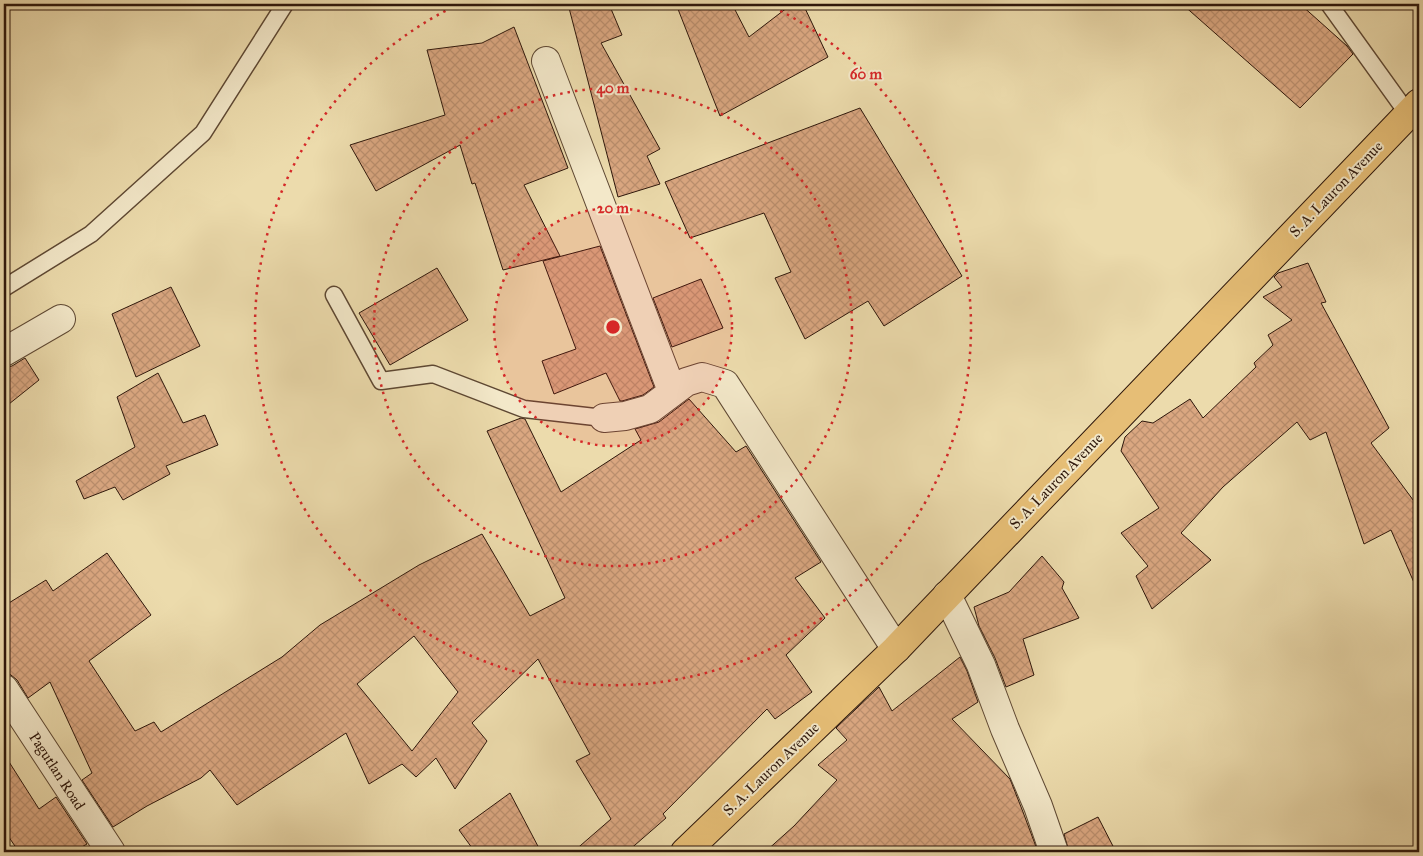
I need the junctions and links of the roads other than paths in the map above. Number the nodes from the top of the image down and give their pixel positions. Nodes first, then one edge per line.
1 (285, 4) edge
2 (1329, 4) edge
3 (546, 61) dead end
4 (1414, 109) edge
5 (4, 288) edge
6 (334, 295) dead end
7 (61, 319) dead end
8 (4, 352) edge
9 (672, 391) junction
10 (604, 418) joint
11 (947, 595) junction
12 (896, 648) junction
13 (4, 689) edge
14 (111, 852) edge
15 (685, 852) edge
16 (1054, 852) edge

1 - 5 lane
2 - 4 lane
3 - 9 street
4 - 11 highway, S. A. Lauron Avenue
6 - 10 lane
7 - 8 street
9 - 10 street
9 - 12 street
11 - 12 highway, S. A. Lauron Avenue
11 - 16 street
12 - 15 highway, S. A. Lauron Avenue
13 - 14 street, Pagutlan Road

